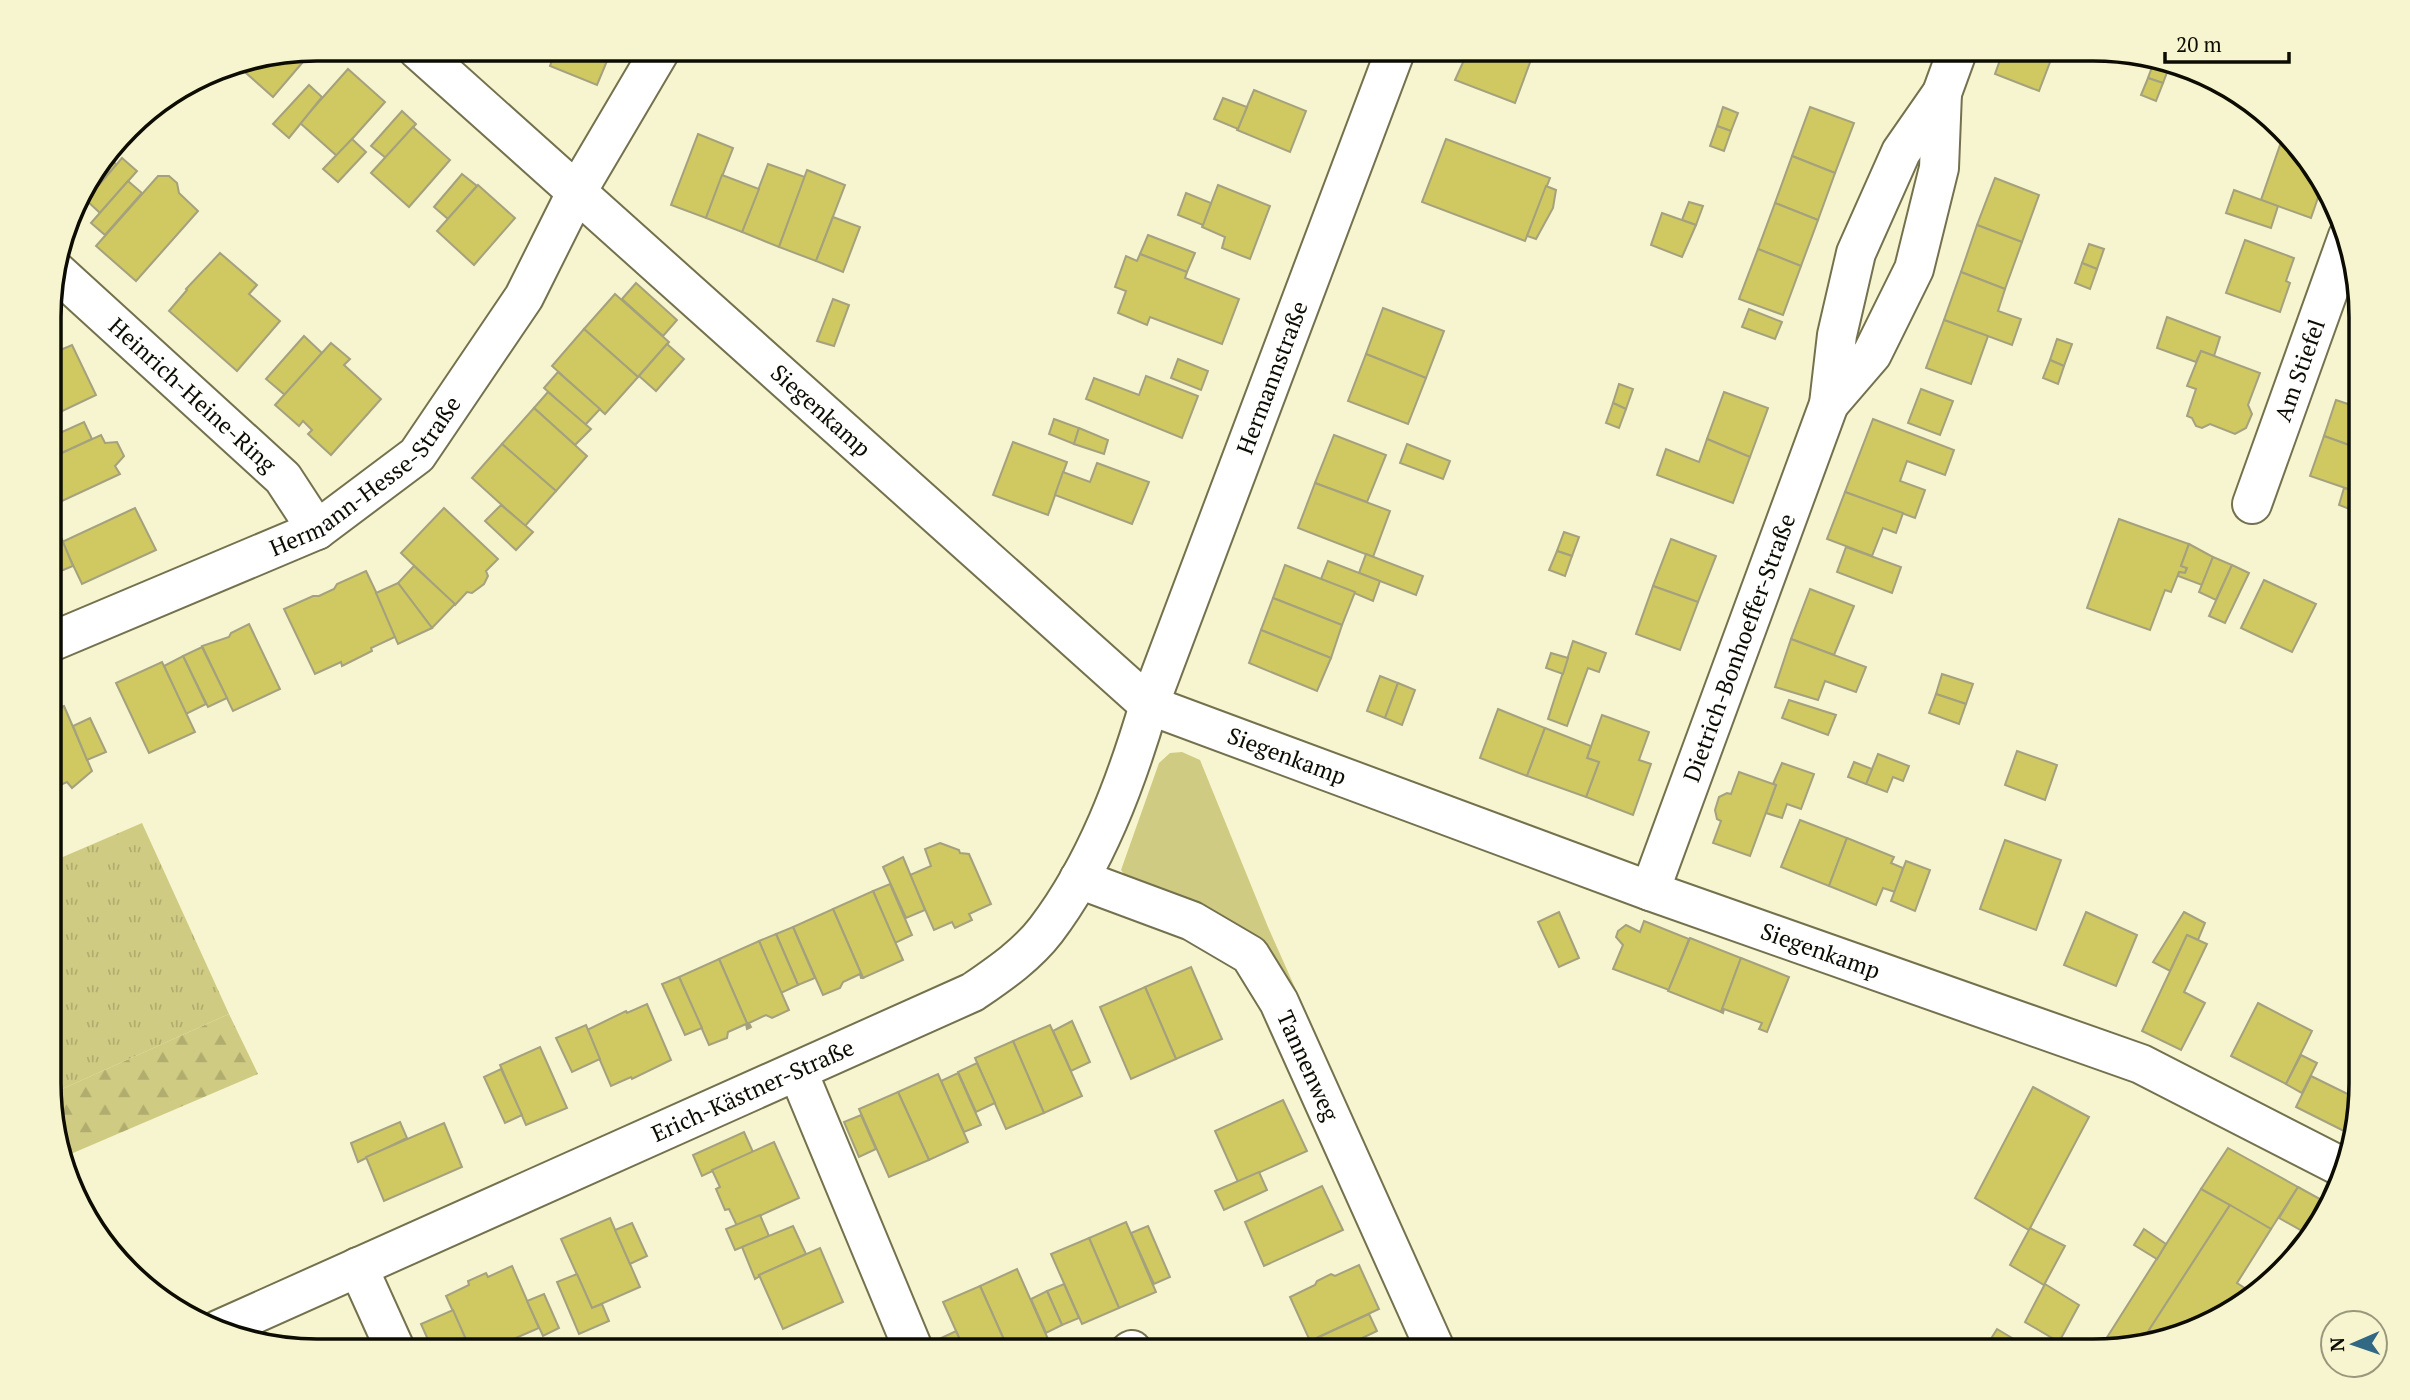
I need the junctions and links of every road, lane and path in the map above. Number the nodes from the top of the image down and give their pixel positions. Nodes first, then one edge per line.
1 (430, 61) edge
2 (653, 61) edge
3 (1391, 61) edge
4 (1954, 61) edge
5 (1942, 93) junction
6 (576, 193) junction
7 (2341, 255) edge
8 (64, 278) edge
9 (1829, 404) junction
10 (2252, 504) dead end
11 (317, 530) junction
12 (61, 638) edge
13 (1149, 705) junction
14 (1079, 879) junction
15 (1650, 891) junction
16 (798, 1072) junction
17 (2335, 1164) edge
18 (358, 1267) junction
19 (232, 1324) edge
20 (391, 1339) edge
21 (909, 1339) edge
22 (1431, 1339) edge

1 - 6 street, Siegenkamp
2 - 6 street, Hermann-Hesse-Straße
3 - 13 street, Hermannstraße
4 - 5 street, Dietrich-Bonhoeffer-Straße
5 - 9 street, Dietrich-Bonhoeffer-Straße
5 - 9 street, Dietrich-Bonhoeffer-Straße
6 - 11 street, Hermann-Hesse-Straße
6 - 13 street, Siegenkamp
7 - 10 street, Am Stiefel
8 - 11 street, Heinrich-Heine-Ring
9 - 15 street, Dietrich-Bonhoeffer-Straße
11 - 12 street, Hermann-Hesse-Straße
13 - 14 street, Erich-Kästner-Straße
13 - 15 street, Siegenkamp
14 - 16 street, Erich-Kästner-Straße
14 - 22 street, Tannenweg
15 - 17 street, Siegenkamp
16 - 18 street, Erich-Kästner-Straße
16 - 21 street
18 - 19 street, Erich-Kästner-Straße
18 - 20 street

